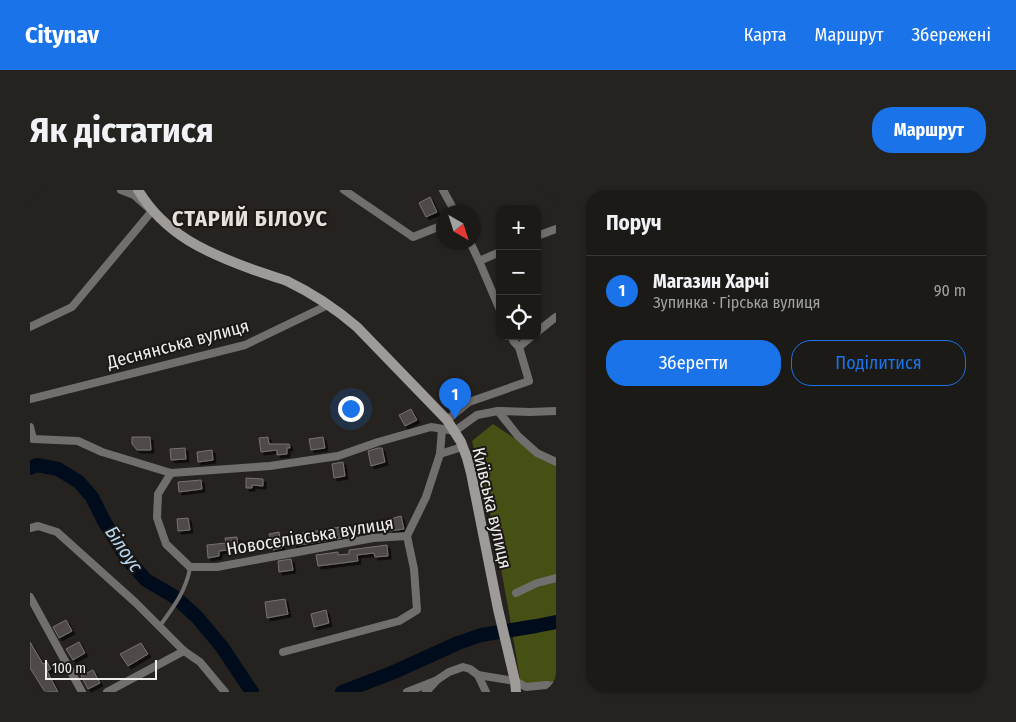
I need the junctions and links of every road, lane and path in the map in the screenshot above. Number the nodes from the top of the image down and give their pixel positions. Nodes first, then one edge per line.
1 (121, 190) edge
2 (138, 190) edge
3 (344, 190) edge
4 (443, 190) edge
5 (451, 205) edge
6 (152, 211) junction
7 (436, 229) edge
8 (556, 229) edge
9 (541, 235) edge
10 (474, 250) edge
11 (496, 254) edge
12 (479, 261) junction
13 (496, 301) edge
14 (328, 305) junction
15 (556, 317) edge
16 (30, 327) edge
17 (541, 329) edge
18 (513, 340) edge
19 (527, 340) edge
20 (519, 347) junction
21 (30, 399) edge
22 (556, 410) edge
23 (498, 411) junction
24 (444, 424) junction
25 (30, 427) edge
26 (454, 431) junction
27 (32, 442) edge
28 (462, 446) junction
29 (440, 454) junction
30 (556, 462) edge
31 (170, 473) junction
32 (30, 528) edge
33 (407, 536) junction
34 (190, 568) junction
35 (556, 578) edge
36 (516, 593) dead end
37 (30, 597) edge
38 (159, 627) junction
39 (184, 651) junction
40 (283, 652) dead end
41 (478, 675) junction
42 (437, 680) junction
43 (556, 686) edge
44 (516, 687) edge
45 (82, 692) edge
46 (106, 692) edge
47 (225, 692) edge
48 (407, 692) edge
49 (426, 692) edge
50 (486, 692) edge

1 - 6 street
2 - 6 main road, Київська вулиця
3 - 7 street
4 - 5 street
6 - 14 main road, Київська вулиця
6 - 16 street
8 - 9 street
10 - 12 street
11 - 12 street
12 - 13 street
14 - 21 street, Деснянська вулиця
14 - 24 main road, Київська вулиця
15 - 17 street
18 - 20 street
19 - 20 street
20 - 24 street
22 - 23 street
23 - 26 street
23 - 30 street
24 - 26 main road, Київська вулиця
24 - 29 street
24 - 31 street
25 - 27 street
26 - 28 main road, Київська вулиця
27 - 31 street
28 - 29 street
28 - 44 main road, Київська вулиця
29 - 33 street
31 - 34 street
32 - 38 street
33 - 34 street, Новоселівська вулиця
33 - 40 street
34 - 38 lane
35 - 36 street
37 - 45 street
38 - 39 street
39 - 46 street
39 - 47 street
41 - 42 street
41 - 44 street
41 - 50 street
42 - 48 street
42 - 49 street
43 - 44 street

